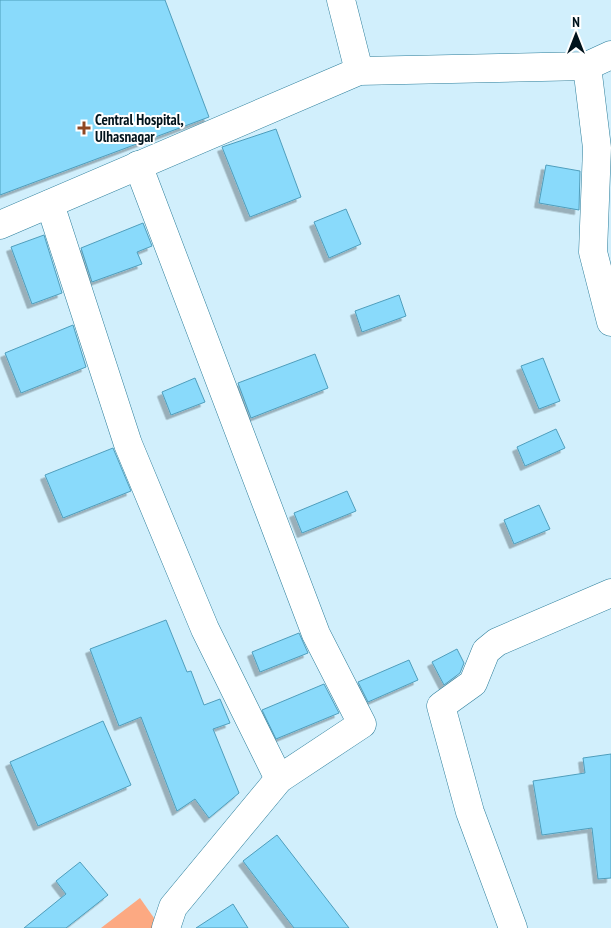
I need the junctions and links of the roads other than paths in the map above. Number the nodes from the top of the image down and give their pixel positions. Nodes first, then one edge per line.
1 (341, 0) edge
2 (359, 71) junction
3 (600, 76) edge
4 (138, 165) junction
5 (50, 204) junction
6 (0, 225) edge
7 (611, 322) edge
8 (611, 593) edge
9 (279, 779) junction
10 (166, 928) edge
11 (513, 928) edge

1 - 2 street
2 - 3 street
2 - 4 street
3 - 7 street
4 - 5 street
4 - 9 street
5 - 6 street
5 - 9 street
8 - 11 street
9 - 10 street

